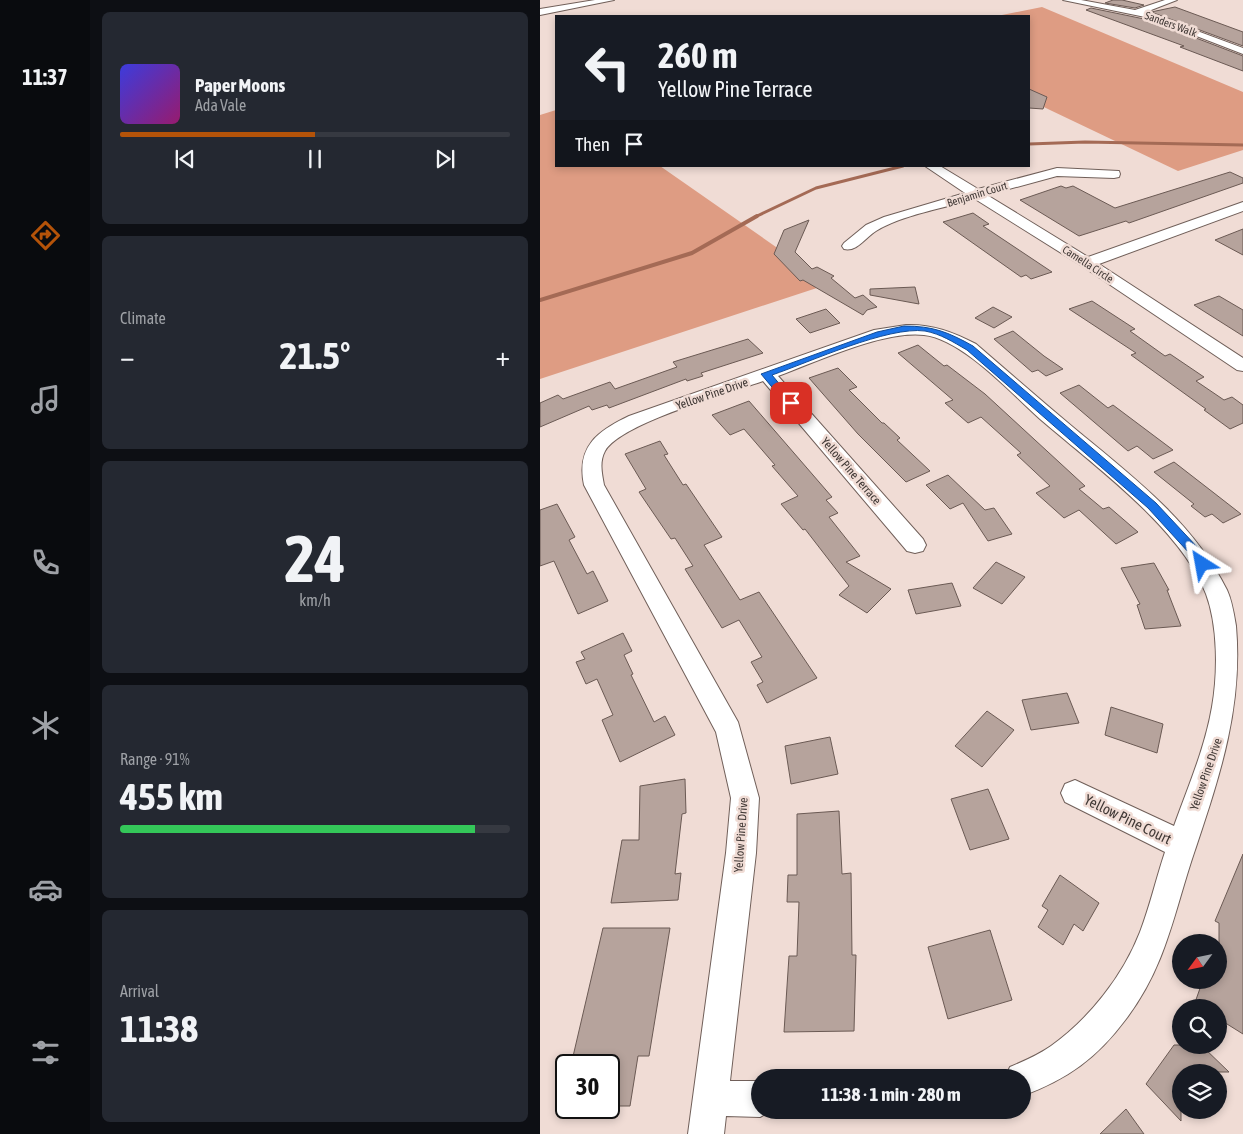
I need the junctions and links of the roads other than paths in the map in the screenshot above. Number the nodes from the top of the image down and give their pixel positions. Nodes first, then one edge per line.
1 (610, 0) edge
2 (1067, 0) edge
3 (1173, 0) edge
4 (540, 12) edge
5 (1138, 12) junction
6 (1243, 51) edge
7 (933, 167) edge
8 (1114, 174) dead end
9 (977, 194) junction
10 (1243, 206) edge
11 (849, 246) dead end
12 (1087, 263) junction
13 (1243, 366) edge
14 (766, 374) junction
15 (916, 545) dead end
16 (1075, 793) dead end
17 (1182, 845) junction
18 (1031, 1077) edge
19 (710, 1098) junction
20 (751, 1099) edge
21 (706, 1134) edge

1 - 4 street
2 - 5 street, Sanders Walk
3 - 5 street
5 - 6 street, Sanders Walk
7 - 9 street, Camella Circle
8 - 9 street, Benjamin Court
9 - 11 street, Benjamin Court
9 - 12 street, Camella Circle
10 - 12 street
12 - 13 street, Camella Circle
14 - 15 street, Yellow Pine Terrace
14 - 17 street, Yellow Pine Drive
14 - 19 street, Yellow Pine Drive
16 - 17 street, Yellow Pine Court
17 - 18 street, Yellow Pine Drive
19 - 20 street
19 - 21 street, Yellow Pine Drive

